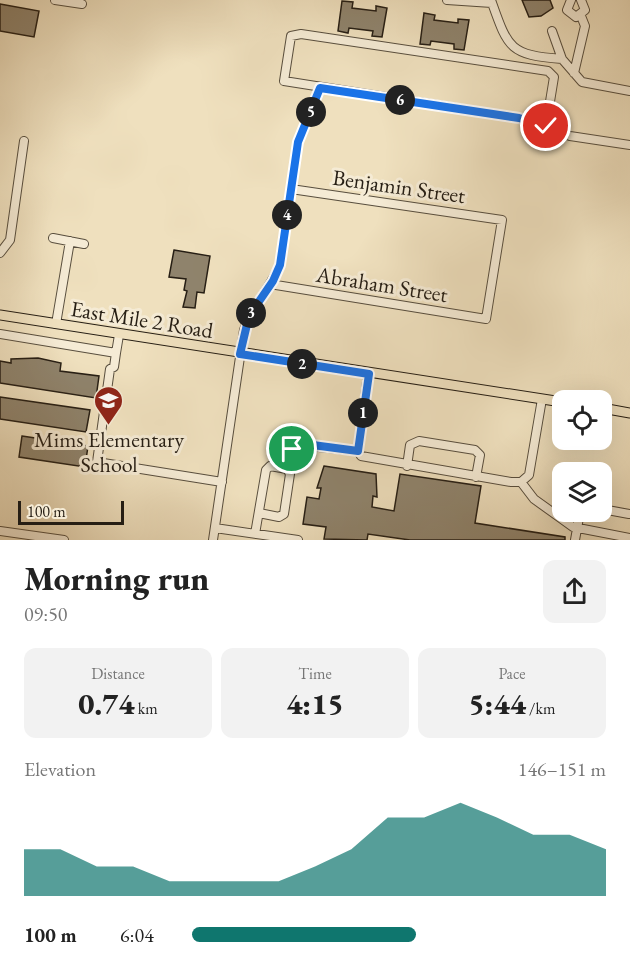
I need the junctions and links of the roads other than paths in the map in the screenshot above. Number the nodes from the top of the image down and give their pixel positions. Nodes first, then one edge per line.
1 (55, 0) edge
2 (447, 0) edge
3 (571, 0) edge
4 (581, 0) edge
5 (491, 2) edge
6 (82, 4) dead end
7 (581, 16) junction
8 (552, 31) dead end
9 (562, 59) junction
10 (574, 73) junction
11 (320, 88) junction
12 (630, 91) edge
13 (546, 126) junction
14 (24, 141) dead end
15 (630, 145) edge
16 (291, 189) junction
17 (52, 238) dead end
18 (70, 242) junction
19 (84, 244) dead end
20 (0, 253) edge
21 (273, 281) junction
22 (0, 315) edge
23 (486, 319) joint
24 (56, 324) junction
25 (0, 334) edge
26 (118, 335) junction
27 (116, 353) junction
28 (240, 354) junction
29 (369, 374) junction
30 (542, 399) junction
31 (552, 400) edge
32 (612, 409) edge
33 (630, 412) edge
34 (358, 451) junction
35 (406, 466) junction
36 (287, 469) junction
37 (477, 477) junction
38 (222, 482) junction
39 (521, 482) junction
40 (612, 510) edge
41 (259, 513) junction
42 (629, 513) edge
43 (578, 522) edge
44 (215, 528) junction
45 (577, 529) junction
46 (0, 531) edge
47 (255, 534) junction
48 (630, 538) edge
49 (64, 540) edge
50 (213, 540) edge
51 (298, 540) edge
52 (575, 540) edge

1 - 6 street
2 - 5 street
3 - 7 street
4 - 7 street
5 - 9 street
7 - 10 street
8 - 9 street
9 - 10 street
10 - 12 street
11 - 13 street
11 - 13 street
11 - 16 street
13 - 15 street
14 - 20 street
16 - 21 street
16 - 23 street, Benjamin Street
17 - 18 street
18 - 19 street
18 - 24 street
21 - 23 street, Abraham Street
21 - 28 street
22 - 24 main road, East Mile 2 Road
24 - 26 main road, East Mile 2 Road
25 - 27 street
26 - 27 street
26 - 28 main road, East Mile 2 Road
27 - 38 street
28 - 29 main road, East Mile 2 Road
28 - 38 street
29 - 30 main road, East Mile 2 Road
29 - 34 street
30 - 31 main road, East Mile 2 Road
30 - 39 street
32 - 33 main road
34 - 35 street
34 - 36 street
35 - 37 street
35 - 37 street
36 - 41 street
36 - 41 street
37 - 39 street
38 - 44 street
39 - 45 street
40 - 42 street
41 - 47 street
43 - 45 street
44 - 47 street
44 - 50 street
45 - 48 street
45 - 52 street
46 - 49 street
47 - 51 street

